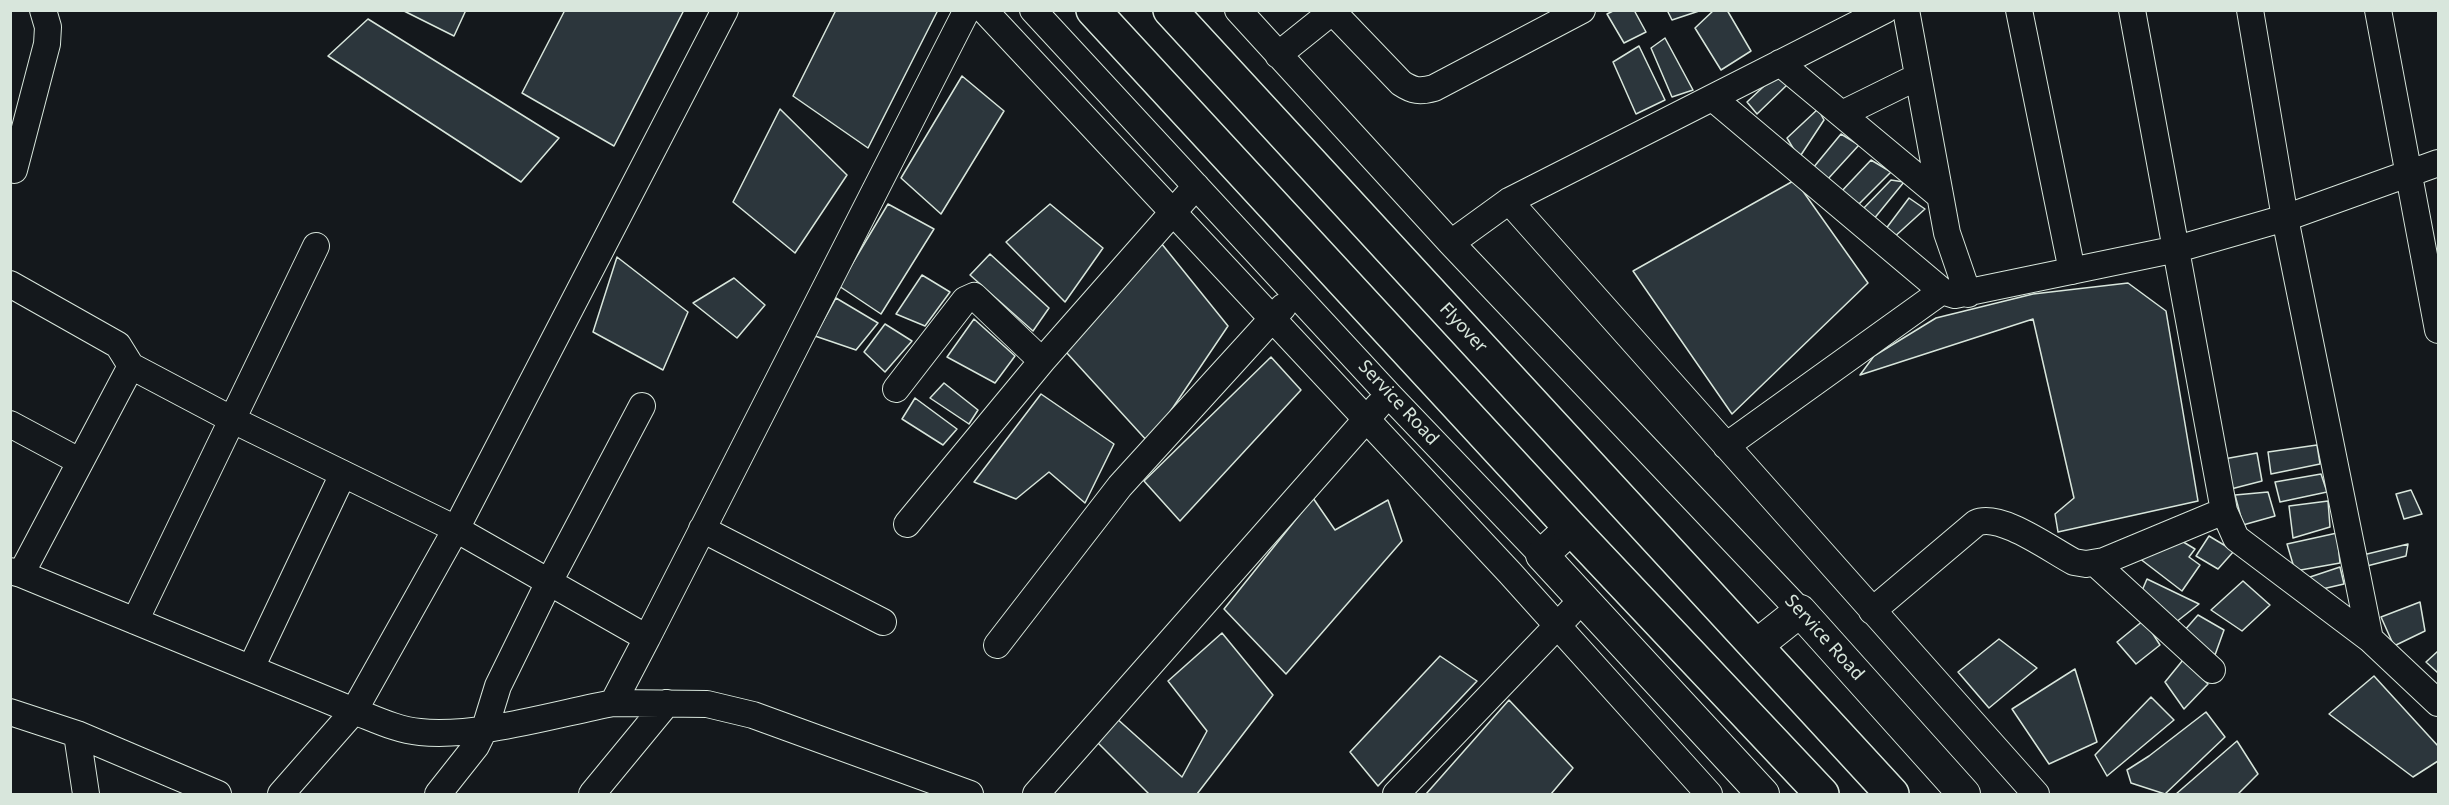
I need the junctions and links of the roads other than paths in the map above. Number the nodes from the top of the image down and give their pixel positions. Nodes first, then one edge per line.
1 (43, 10) edge
2 (725, 10) edge
3 (967, 10) edge
4 (984, 10) edge
5 (1033, 10) edge
6 (1093, 10) edge
7 (1170, 10) edge
8 (1238, 10) edge
9 (1582, 10) edge
10 (1885, 10) edge
11 (1906, 10) edge
12 (2019, 10) edge
13 (2132, 10) edge
14 (2250, 10) edge
15 (2378, 10) edge
16 (1333, 11) edge
17 (1278, 55) junction
18 (1780, 63) junction
19 (1917, 77) junction
20 (1714, 99) junction
21 (1842, 114) junction
22 (2439, 163) edge
23 (14, 171) dead end
24 (2408, 172) junction
25 (1196, 186) junction
26 (1940, 196) junction
27 (1509, 201) junction
28 (1171, 213) junction
29 (2285, 218) junction
30 (1451, 243) junction
31 (316, 246) dead end
32 (2177, 249) junction
33 (2072, 271) junction
34 (10, 284) edge
35 (1942, 291) junction
36 (1296, 294) junction
37 (1968, 294) junction
38 (1272, 319) junction
39 (2439, 330) edge
40 (1042, 361) junction
41 (131, 366) junction
42 (896, 389) dead end
43 (1389, 395) junction
44 (642, 406) dead end
45 (1367, 418) junction
46 (233, 420) junction
47 (10, 424) edge
48 (1726, 446) junction
49 (79, 461) junction
50 (343, 474) junction
51 (2224, 510) junction
52 (907, 524) dead end
53 (1571, 528) junction
54 (456, 529) junction
55 (702, 529) junction
56 (1542, 555) junction
57 (2096, 563) junction
58 (16, 572) edge
59 (549, 582) junction
60 (1583, 598) junction
61 (1800, 610) junction
62 (1872, 611) junction
63 (135, 621) junction
64 (883, 622) dead end
65 (1558, 627) junction
66 (647, 638) junction
67 (2370, 639) junction
68 (997, 645) dead end
69 (1756, 645) junction
70 (251, 669) junction
71 (2212, 670) dead end
72 (613, 703) junction
73 (667, 703) junction
74 (2439, 703) edge
75 (354, 711) junction
76 (10, 712) edge
77 (485, 728) junction
78 (76, 734) junction
79 (86, 795) edge
80 (218, 795) edge
81 (281, 795) edge
82 (438, 795) edge
83 (592, 795) edge
84 (970, 795) edge
85 (1036, 795) edge
86 (1396, 795) edge
87 (1709, 795) edge
88 (1763, 795) edge
89 (1822, 795) edge
90 (1893, 795) edge
91 (1964, 795) edge
92 (2036, 795) edge

1 - 23 street
2 - 54 street
3 - 55 street
4 - 28 street
5 - 25 street, Service Road
6 - 53 highway
7 - 69 highway, Flyover
8 - 17 street, Service Road
9 - 16 street
10 - 18 street
11 - 19 street
12 - 33 street
13 - 32 street
14 - 29 street
15 - 24 street
16 - 17 street
17 - 30 street, Service Road
18 - 20 street
18 - 21 street
19 - 21 street
19 - 26 street
20 - 27 street
20 - 35 street
21 - 26 street
22 - 24 street
24 - 29 street
24 - 39 street
25 - 28 street
25 - 36 street, Service Road
26 - 37 street
27 - 30 street
27 - 48 street
28 - 38 street
28 - 40 street
29 - 32 street
29 - 67 street
30 - 61 street, Service Road
31 - 46 street
32 - 33 street
32 - 51 street
33 - 37 street
34 - 41 street
35 - 37 street
35 - 48 street
36 - 38 street
36 - 43 street, Service Road
38 - 45 street
38 - 68 street
40 - 42 street
40 - 52 street
41 - 46 street
41 - 49 street
43 - 45 street
43 - 56 street, Service Road
44 - 59 street
45 - 65 street
45 - 85 street
46 - 50 street
46 - 63 street
47 - 49 street
48 - 62 street
49 - 58 street
50 - 54 street
50 - 70 street
51 - 57 street
51 - 67 street
53 - 56 main road
53 - 89 highway
54 - 59 street
54 - 75 street
55 - 64 street
55 - 66 street
56 - 60 main road, Service Road
57 - 62 street
57 - 71 street
58 - 63 street
59 - 66 street
59 - 77 street
60 - 65 street
60 - 88 main road, Service Road
61 - 69 main road
61 - 91 main road, Service Road
62 - 92 street
63 - 70 street
65 - 86 street
65 - 87 street
66 - 72 street
67 - 74 street
69 - 90 highway, Flyover
70 - 75 street
72 - 73 street
72 - 77 street
73 - 83 street
73 - 84 street
75 - 77 street
75 - 81 street
76 - 78 street
77 - 82 street
78 - 79 street
78 - 80 street

